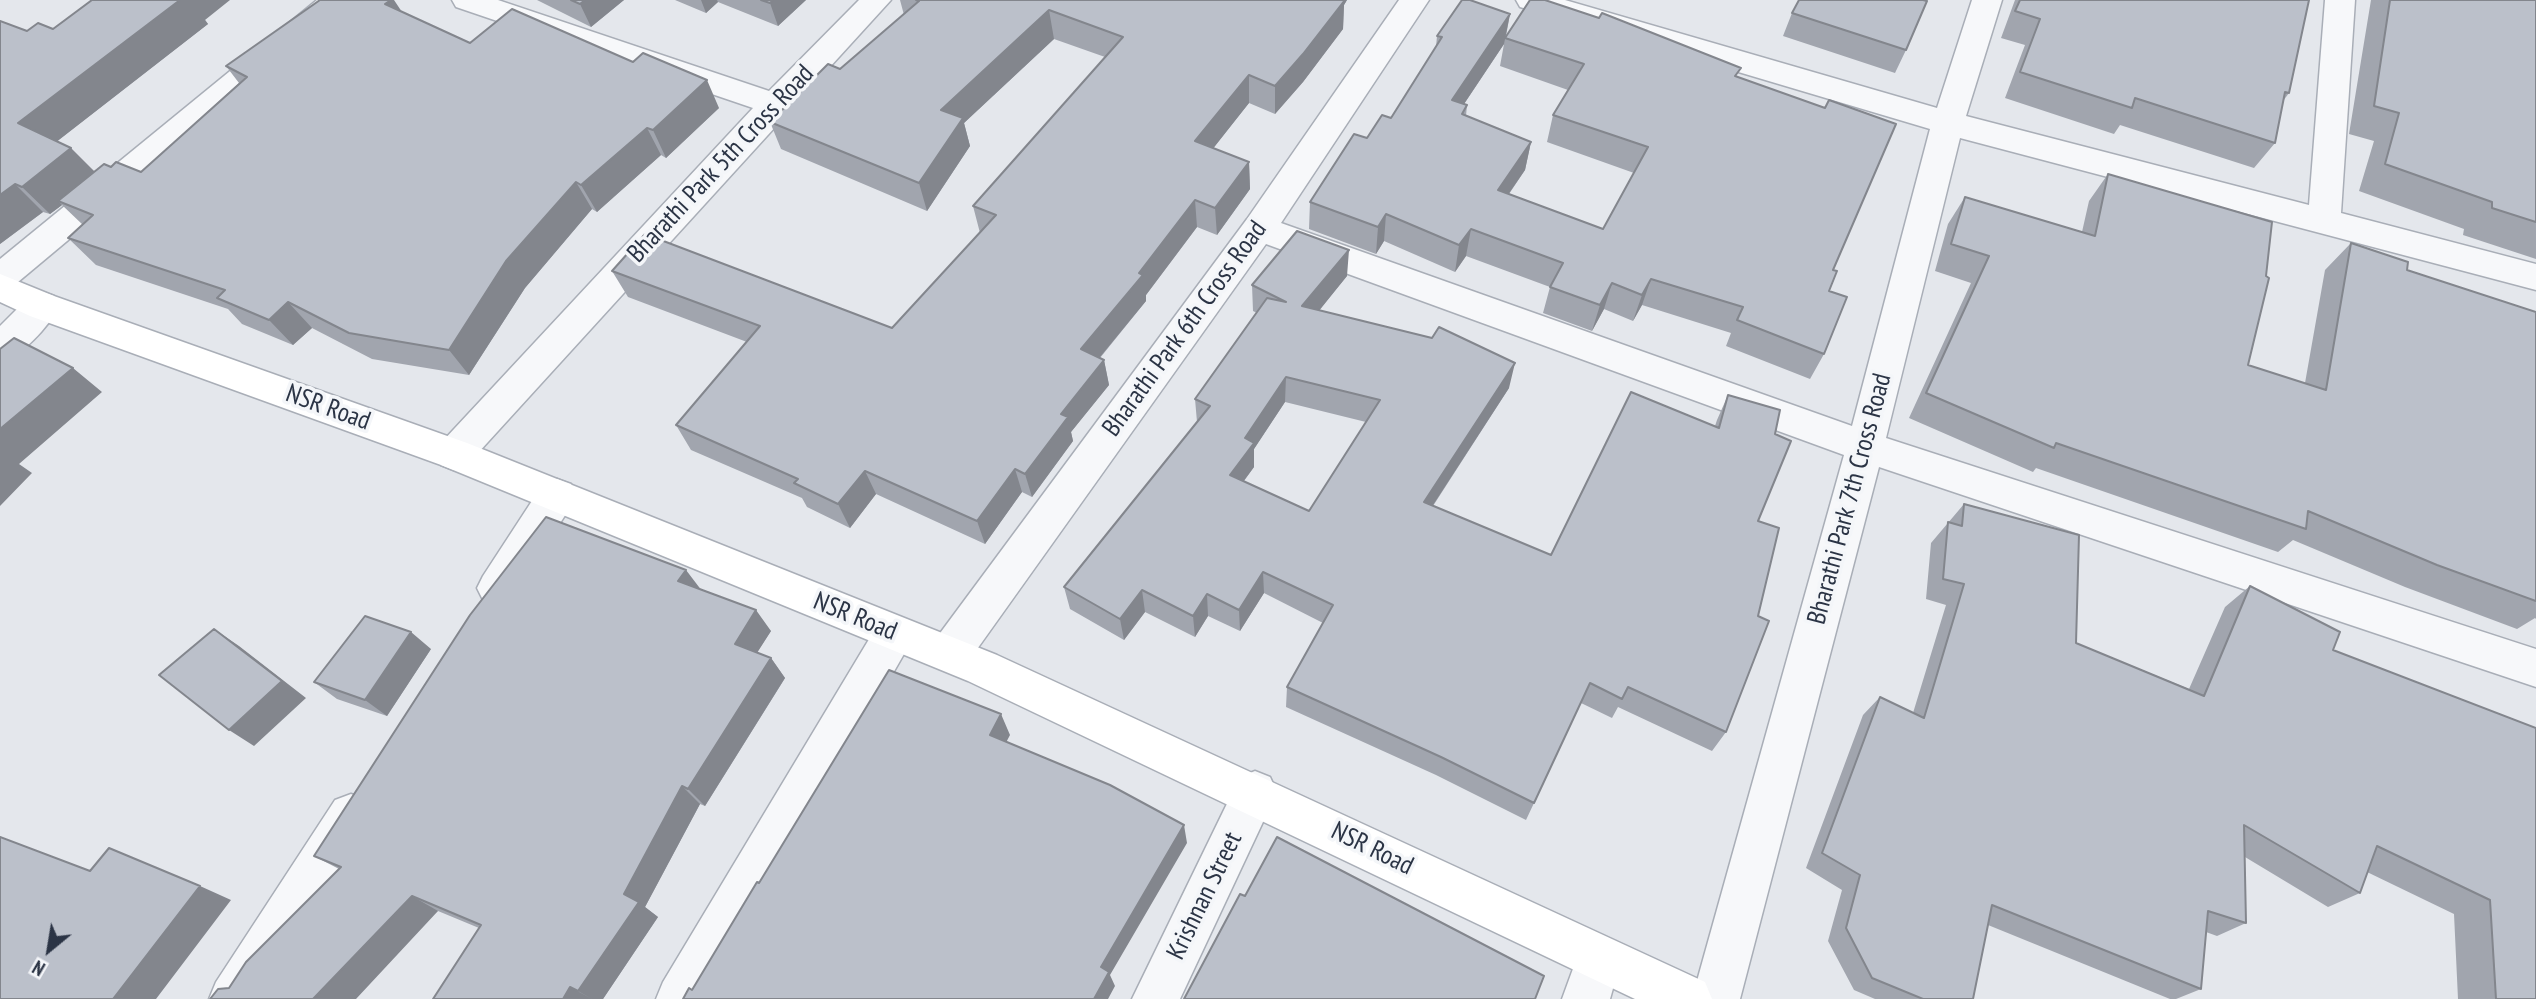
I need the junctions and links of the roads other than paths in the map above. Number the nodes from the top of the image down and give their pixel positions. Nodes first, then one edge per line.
1 (336, 0) edge
2 (467, 0) edge
3 (876, 0) edge
4 (1414, 0) edge
5 (1531, 0) edge
6 (1987, 0) edge
7 (2340, 0) edge
8 (775, 104) junction
9 (1948, 123) junction
10 (2324, 223) junction
11 (1259, 228) junction
12 (2536, 277) edge
13 (0, 278) edge
14 (0, 287) edge
15 (42, 306) junction
16 (0, 349) edge
17 (1865, 447) junction
18 (454, 454) junction
19 (557, 495) junction
20 (474, 624) edge
21 (894, 634) junction
22 (950, 653) junction
23 (2536, 668) edge
24 (369, 788) edge
25 (1255, 792) junction
26 (1592, 979) edge
27 (233, 999) edge
28 (680, 999) edge
29 (1156, 999) edge
30 (1688, 999) edge
31 (1716, 999) edge

1 - 13 street
2 - 8 street
3 - 8 street, Bharathi Park 5th Cross Road
4 - 11 street, Bharathi Park 6th Cross Road
5 - 9 street
6 - 9 street, Bharathi Park 7th Cross Road
7 - 10 street
8 - 18 street, Bharathi Park 5th Cross Road
9 - 10 street
9 - 17 street, Bharathi Park 7th Cross Road
10 - 12 street
11 - 17 street
11 - 22 street, Bharathi Park 6th Cross Road
14 - 15 main road, NSR Road
15 - 16 street
15 - 18 main road, NSR Road
17 - 23 street
17 - 31 street, Bharathi Park 7th Cross Road
18 - 19 main road, NSR Road
19 - 20 street
19 - 21 main road, NSR Road
21 - 22 main road, NSR Road
21 - 28 street
22 - 25 main road, NSR Road
24 - 27 street
25 - 26 main road, NSR Road
25 - 29 street, Krishnan Street
26 - 30 main road, NSR Road

